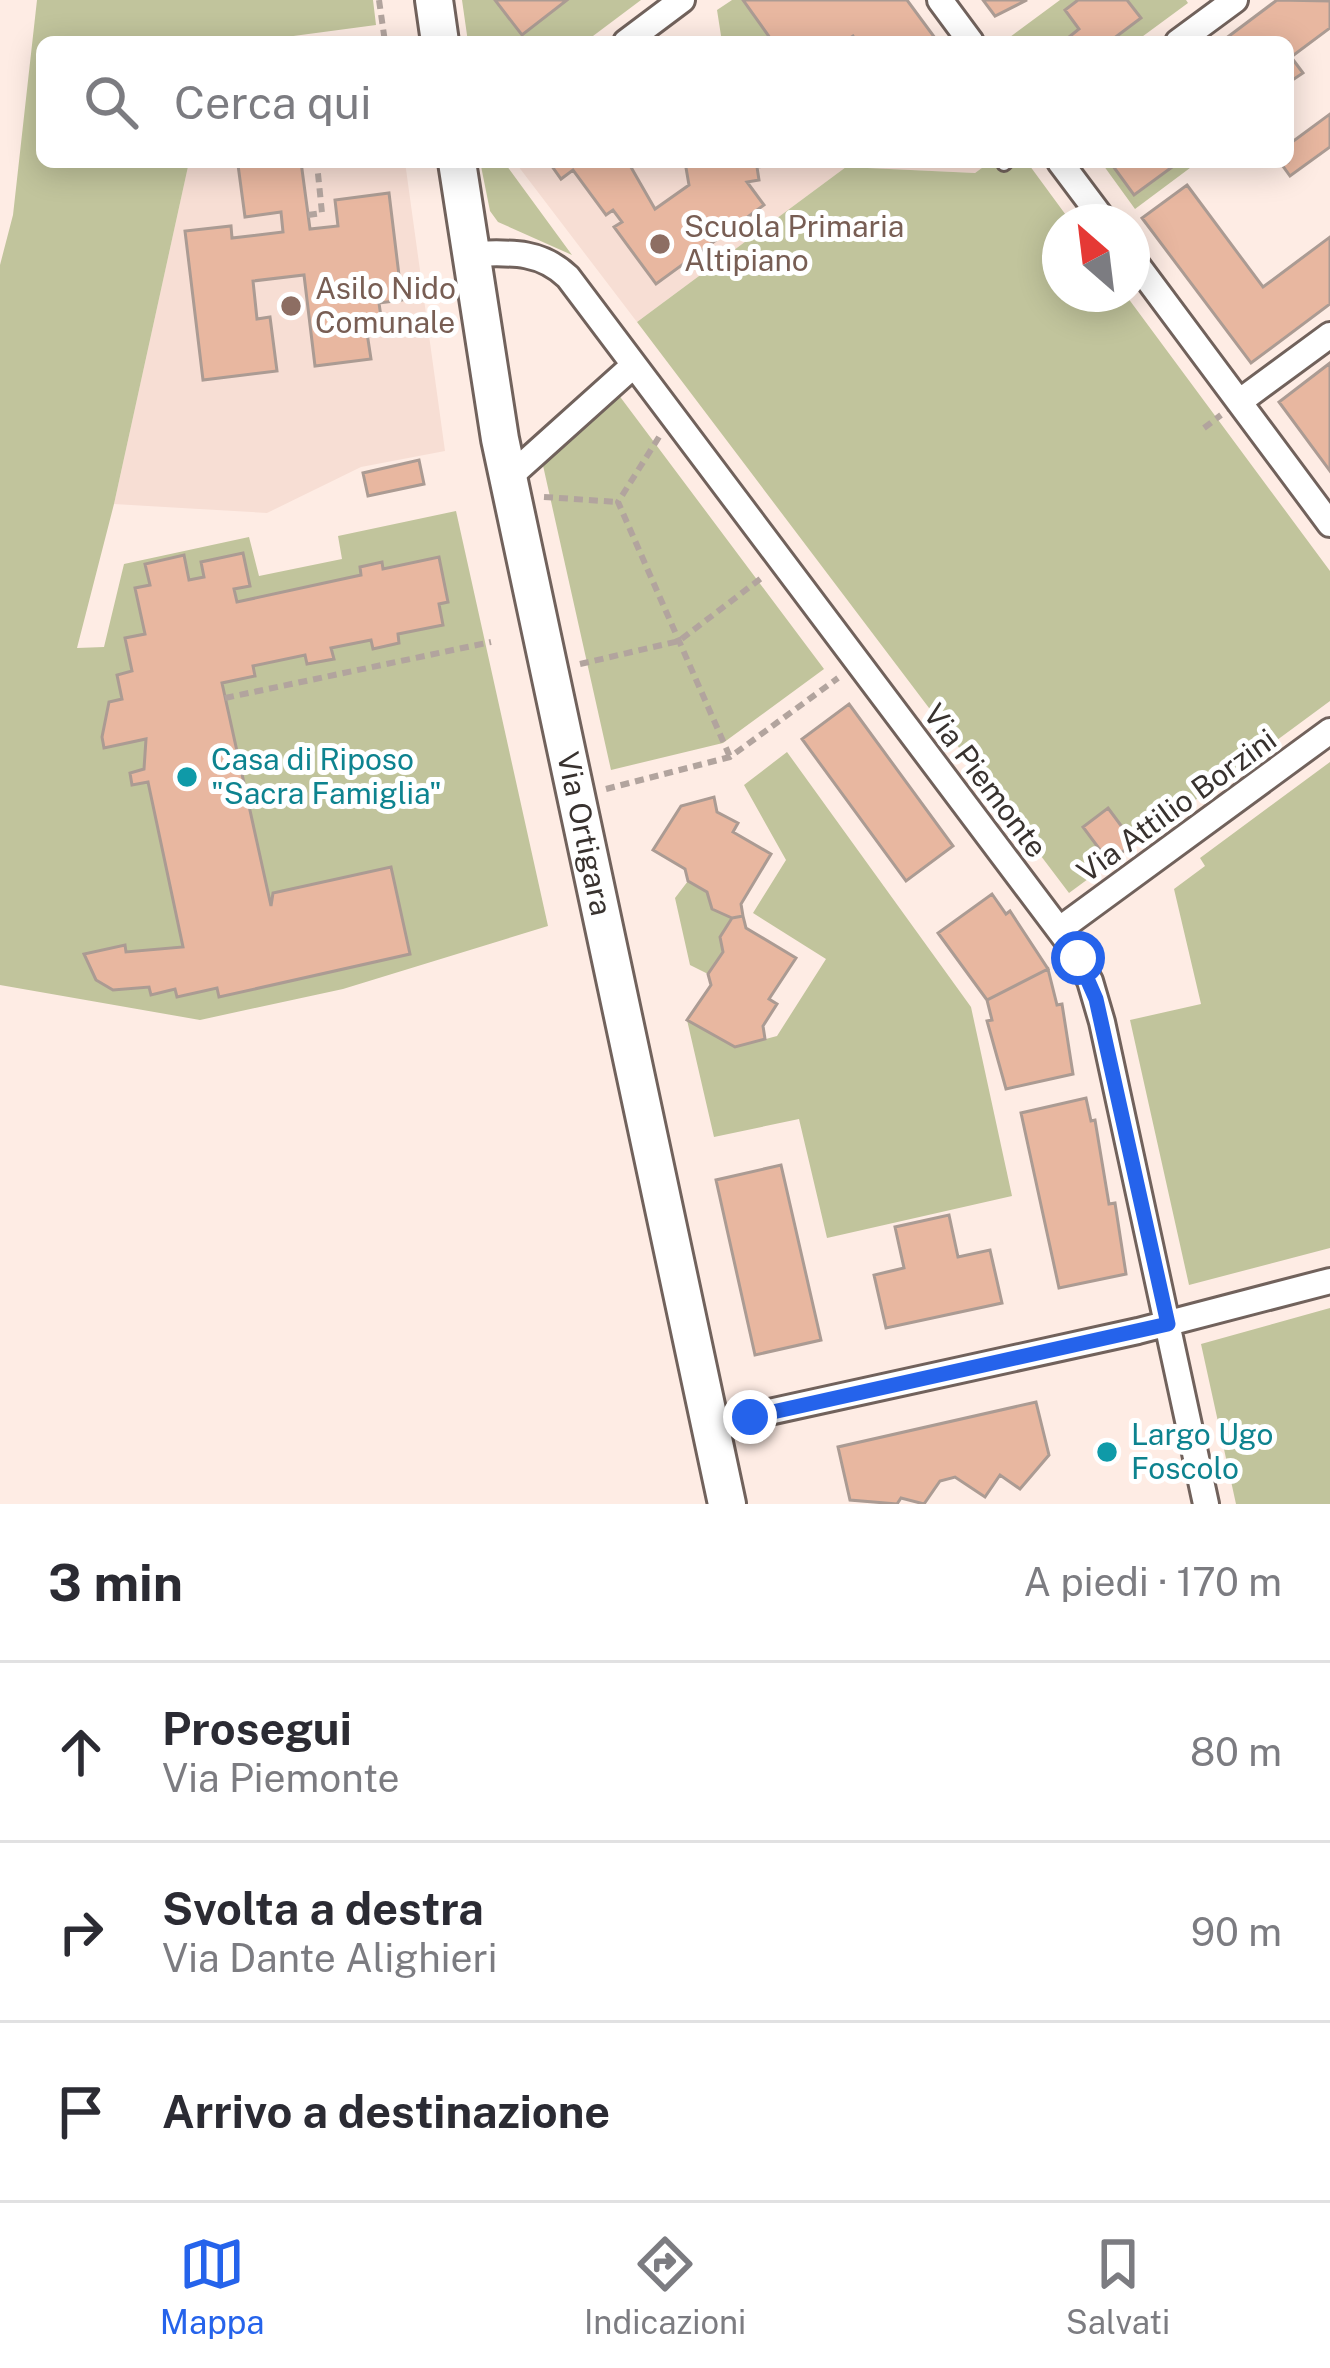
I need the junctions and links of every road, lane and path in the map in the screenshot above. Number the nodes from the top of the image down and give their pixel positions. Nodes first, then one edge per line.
1 (379, 0) edge
2 (434, 0) edge
3 (682, 0) edge
4 (940, 0) edge
5 (1235, 0) edge
6 (384, 36) edge
7 (439, 36) edge
8 (634, 36) edge
9 (967, 36) edge
10 (1186, 36) edge
11 (317, 168) edge
12 (459, 168) edge
13 (1064, 168) edge
14 (1092, 204) edge
15 (308, 215) dead end
16 (470, 254) junction
17 (1150, 285) edge
18 (1330, 334) edge
19 (634, 365) junction
20 (1232, 407) junction
21 (1204, 428) dead end
22 (659, 437) dead end
23 (508, 478) junction
24 (541, 497) dead end
25 (618, 502) junction
26 (1330, 524) edge
27 (764, 576) dead end
28 (679, 641) junction
29 (491, 642) dead end
30 (577, 665) dead end
31 (839, 677) dead end
32 (226, 698) dead end
33 (1330, 731) edge
34 (730, 758) junction
35 (602, 790) dead end
36 (1060, 929) junction
37 (1330, 1281) edge
38 (1168, 1324) junction
39 (710, 1425) junction
40 (727, 1504) edge
41 (1206, 1504) edge

1 - 6 path
2 - 7 street
3 - 8 street
4 - 9 street
5 - 10 street
11 - 15 path
12 - 16 street, Via Ortigara
13 - 14 street
16 - 19 street, Via Piemonte
16 - 23 street, Via Ortigara
17 - 20 street
18 - 20 street
19 - 23 street
19 - 36 street, Via Piemonte
20 - 21 path
20 - 26 street
22 - 25 path
23 - 39 street, Via Ortigara
24 - 25 path
25 - 28 path
27 - 28 path
28 - 30 path
28 - 34 path
29 - 32 path
31 - 34 path
33 - 36 street, Via Attilio Borzini
34 - 35 path
36 - 38 street, Via Piemonte
37 - 38 street
38 - 39 street
38 - 41 street, Via Piemonte
39 - 40 street, Via Ortigara

